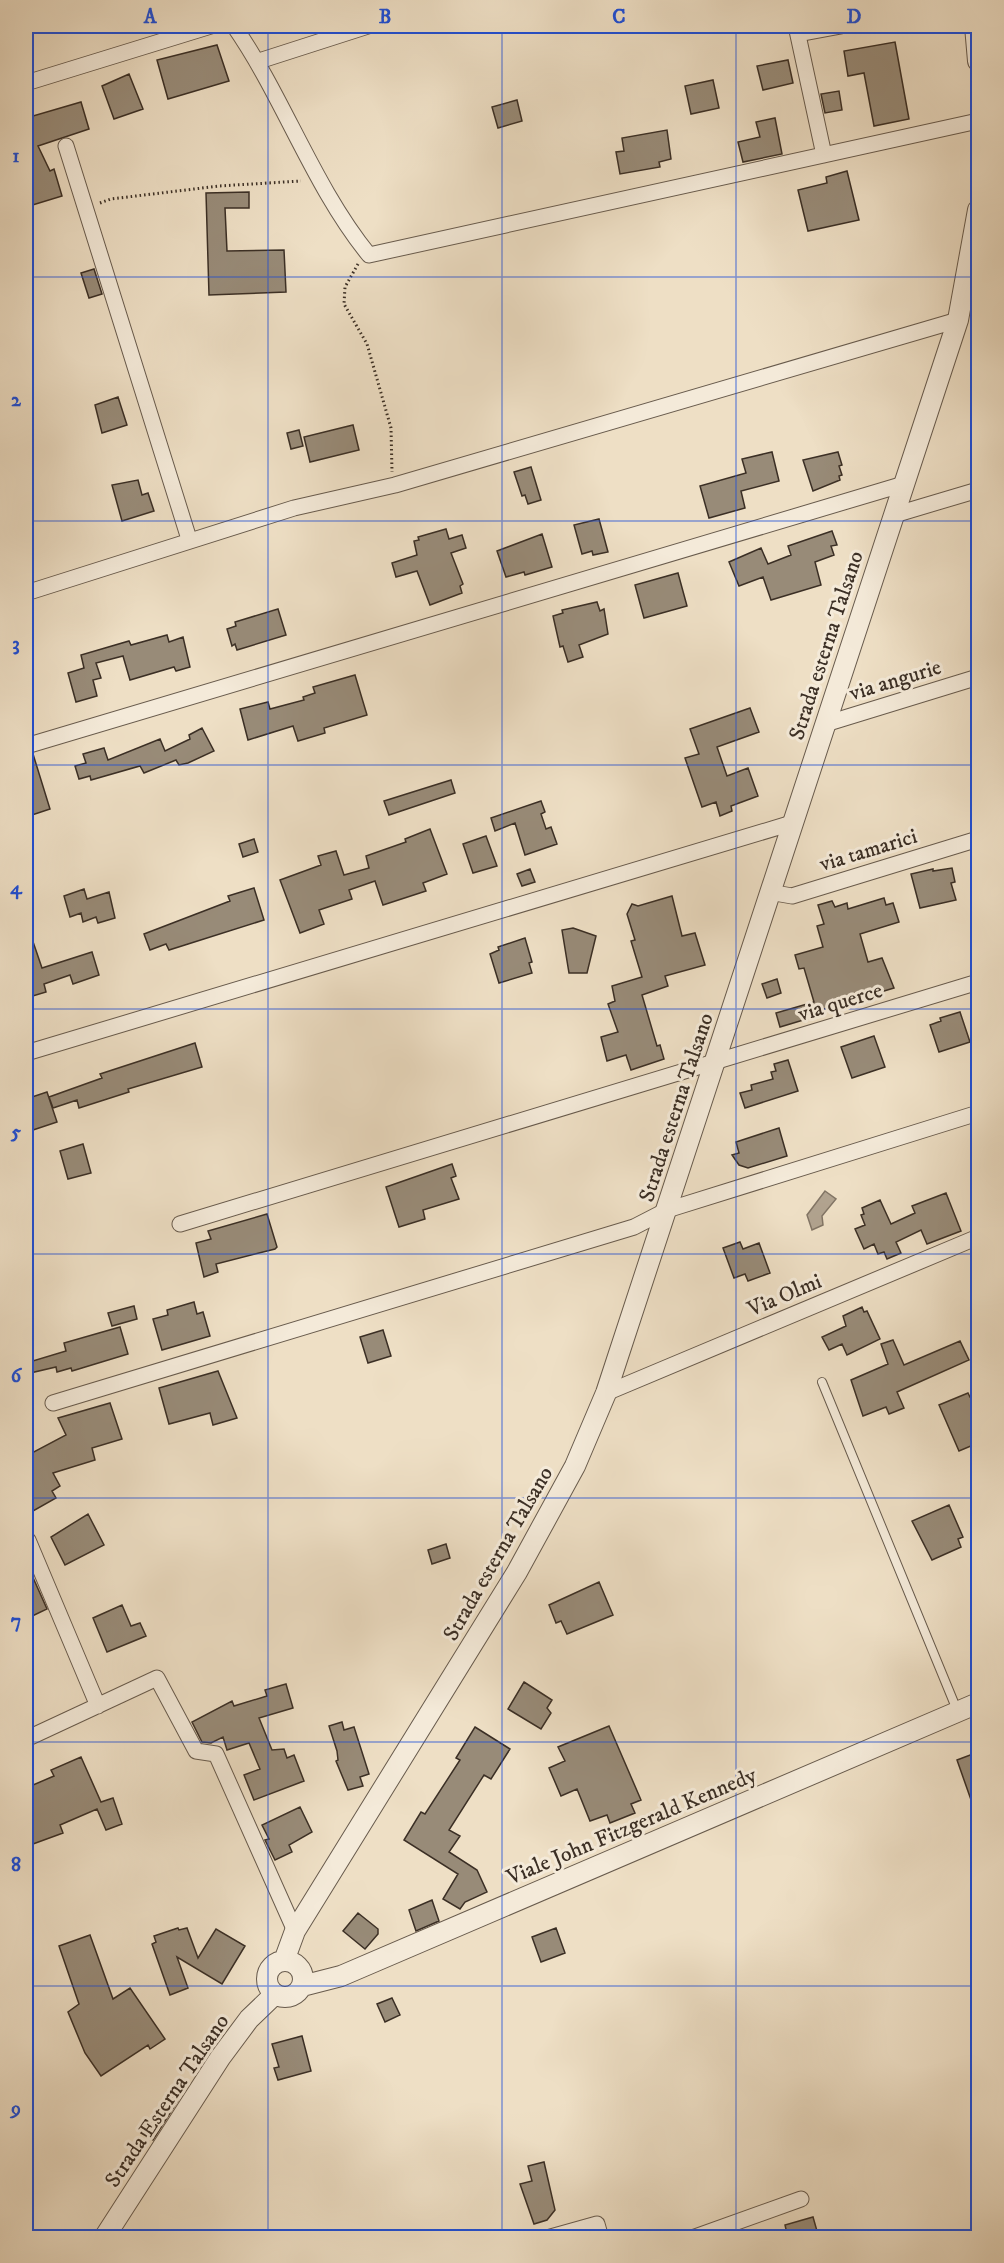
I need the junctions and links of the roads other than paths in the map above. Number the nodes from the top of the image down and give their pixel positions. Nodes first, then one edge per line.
1 (211, 26) edge
2 (234, 26) edge
3 (368, 26) edge
4 (842, 26) edge
5 (975, 26) edge
6 (797, 30) edge
7 (978, 61) edge
8 (259, 62) junction
9 (26, 82) edge
10 (978, 121) edge
11 (66, 146) dead end
12 (824, 155) junction
13 (978, 210) edge
14 (971, 293) edge
15 (958, 320) junction
16 (904, 484) junction
17 (978, 490) edge
18 (894, 515) junction
19 (189, 539) junction
20 (26, 593) edge
21 (978, 676) edge
22 (825, 723) junction
23 (26, 746) edge
24 (792, 824) junction
25 (978, 839) edge
26 (769, 892) junction
27 (978, 982) edge
28 (26, 1053) edge
29 (714, 1062) junction
30 (978, 1113) edge
31 (667, 1210) junction
32 (180, 1224) dead end
33 (978, 1237) edge
34 (822, 1382) dead end
35 (606, 1393) junction
36 (53, 1403) dead end
37 (26, 1541) edge
38 (978, 1703) edge
39 (98, 1706) junction
40 (957, 1712) junction
41 (26, 1739) edge
42 (295, 1931) junction
43 (284, 1961) junction
44 (302, 1986) junction
45 (275, 1994) junction
46 (801, 2199) dead end
47 (104, 2238) edge
48 (547, 2238) edge
49 (601, 2238) edge
50 (692, 2238) edge

1 - 9 street
2 - 8 street
3 - 8 street
4 - 6 street
5 - 7 street
6 - 12 street
8 - 12 street
10 - 12 street
11 - 19 street
13 - 14 street, Strada esterna Talsano
14 - 15 street, Strada esterna Talsano
15 - 16 street, Strada esterna Talsano
15 - 19 street
16 - 18 street, Strada esterna Talsano
16 - 23 street
17 - 18 street
18 - 22 street, Strada esterna Talsano
19 - 20 street
21 - 22 street, via angurie
22 - 24 street, Strada esterna Talsano
24 - 26 street, Strada esterna Talsano
24 - 28 street
25 - 26 street, via tamarici
26 - 29 street, Strada esterna Talsano
27 - 29 street, via querce
29 - 31 street, Strada esterna Talsano
29 - 32 street, via querce
30 - 31 street
31 - 35 street, Strada esterna Talsano
31 - 36 street
33 - 35 street, Via Olmi
34 - 40 lane
35 - 42 street, Strada esterna Talsano
37 - 39 street
38 - 40 street, Viale John Fitzgerald Kennedy
39 - 41 street
39 - 42 street
40 - 44 street, Viale John Fitzgerald Kennedy
42 - 43 street, Strada esterna Talsano
43 - 44 street
43 - 45 street
44 - 45 street
45 - 47 street, Strada Esterna Talsano
46 - 50 street
48 - 49 street

